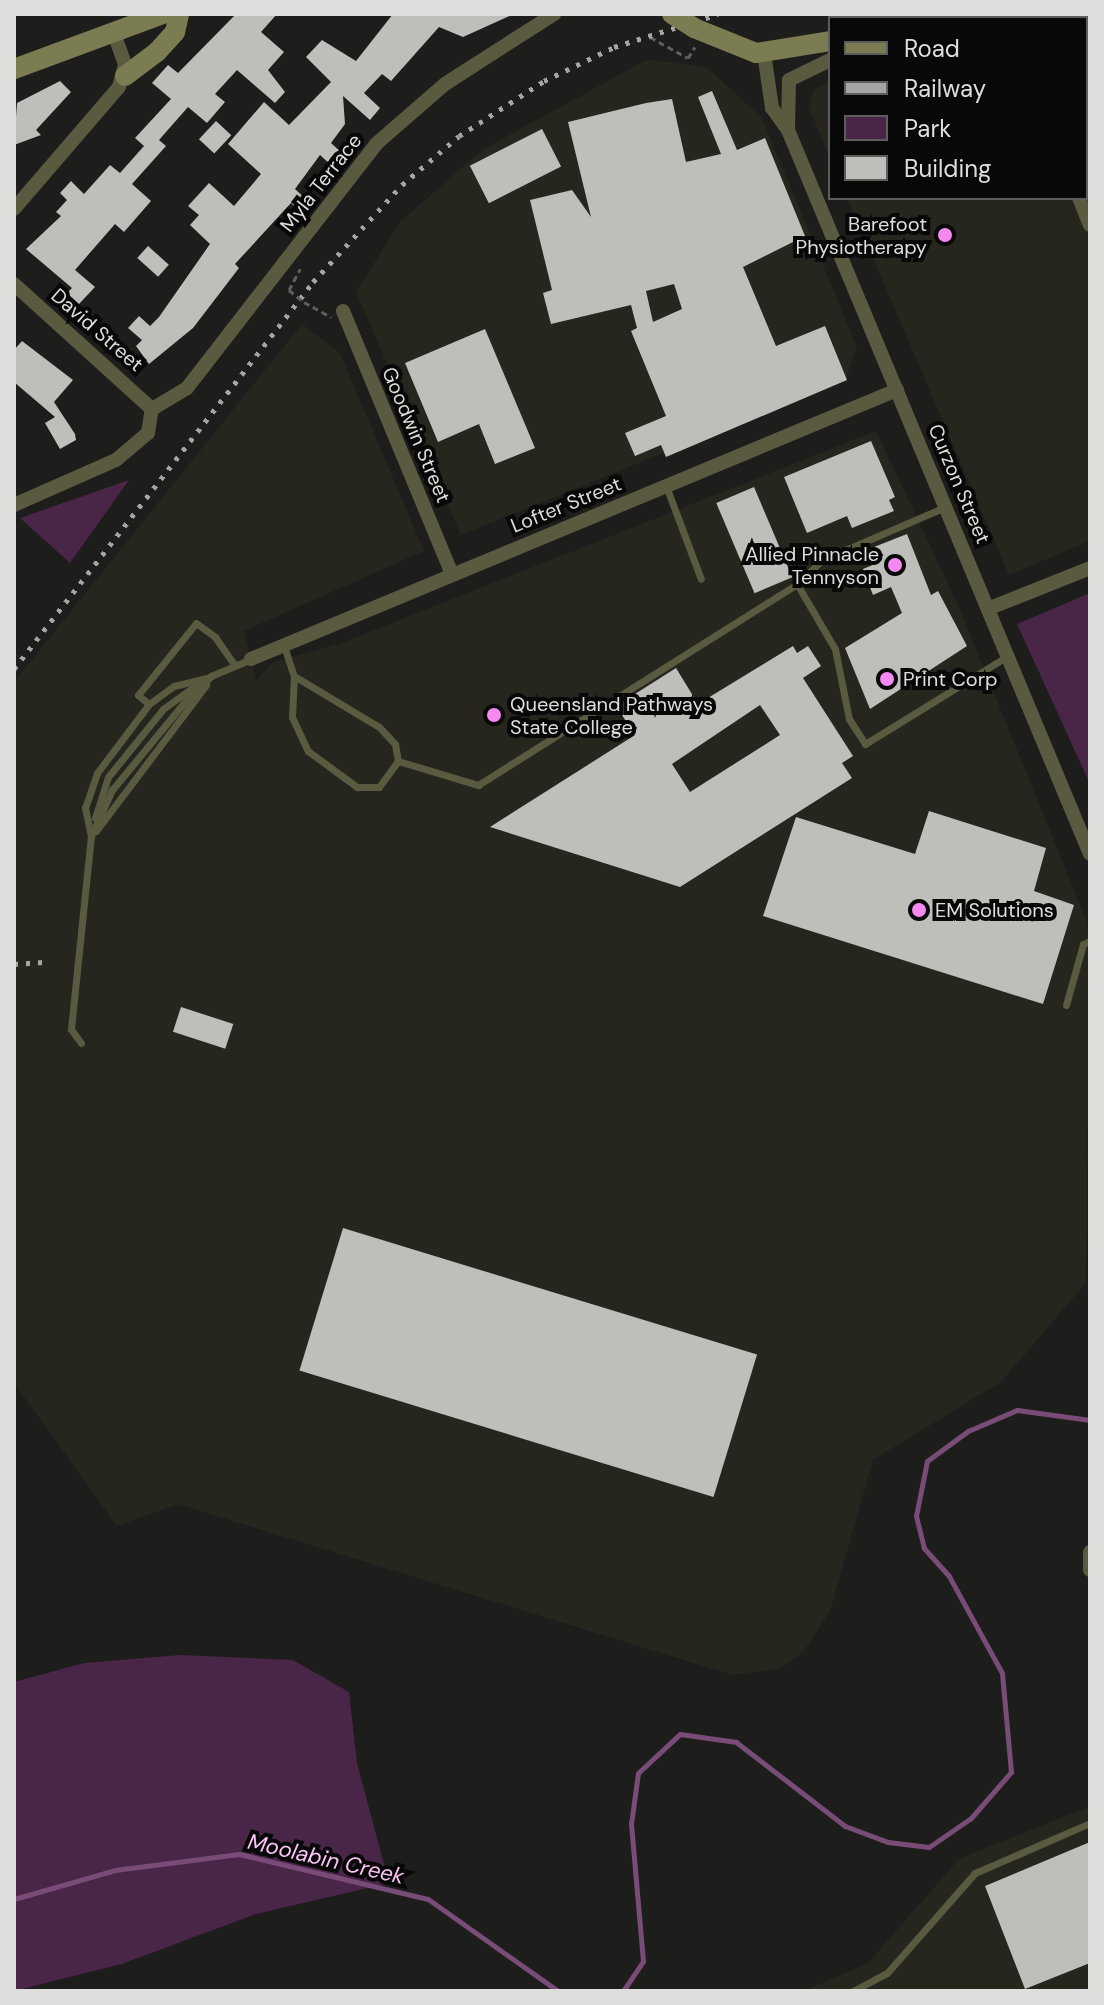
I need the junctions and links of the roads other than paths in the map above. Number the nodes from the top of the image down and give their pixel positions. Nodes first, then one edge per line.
1 (163, 14) edge
2 (179, 14) edge
3 (554, 14) edge
4 (672, 14) edge
5 (114, 33) junction
6 (828, 41) edge
7 (764, 53) junction
8 (828, 61) edge
9 (14, 69) edge
10 (125, 76) junction
11 (788, 130) junction
12 (1080, 200) edge
13 (14, 209) edge
14 (1090, 225) edge
15 (14, 284) edge
16 (343, 311) dead end
17 (897, 390) junction
18 (152, 409) junction
19 (666, 486) junction
20 (14, 505) edge
21 (947, 506) junction
22 (1090, 568) edge
23 (452, 574) junction
24 (701, 579) dead end
25 (797, 584) junction
26 (990, 608) junction
27 (284, 644) junction
28 (1009, 655) junction
29 (251, 659) joint
30 (235, 666) junction
31 (211, 676) junction
32 (294, 676) junction
33 (149, 704) junction
34 (398, 761) junction
35 (91, 836) junction
36 (1090, 854) edge
37 (1090, 941) edge
38 (1066, 1005) dead end
39 (81, 1043) dead end
40 (1090, 1552) edge
41 (1090, 1570) edge
42 (1090, 1823) edge
43 (853, 1991) edge

1 - 5 main road
2 - 10 main road
3 - 18 street, Myla Terrace
4 - 7 main road, bridge
5 - 9 main road
5 - 10 street
6 - 7 main road
7 - 11 street, Curzon Street
8 - 11 street, Curzon Street
10 - 13 street
11 - 17 street, Curzon Street
12 - 14 street
15 - 18 street, David Street
16 - 23 street, Goodwin Street
17 - 19 street, Lofter Street
17 - 21 street, Curzon Street
18 - 20 street
19 - 23 street, Lofter Street
19 - 24 lane
21 - 25 lane
21 - 26 street, Curzon Street
22 - 26 street
23 - 27 street, Lofter Street
25 - 28 lane
25 - 34 lane
26 - 28 street, Curzon Street
27 - 29 street, Lofter Street
27 - 32 lane
28 - 36 street, Curzon Street
29 - 30 lane
30 - 31 lane
30 - 33 lane
31 - 33 lane
31 - 35 lane
31 - 35 lane
31 - 35 lane
32 - 34 lane
32 - 34 lane
33 - 35 lane
35 - 39 lane
37 - 38 lane
40 - 41 street
42 - 43 lane

